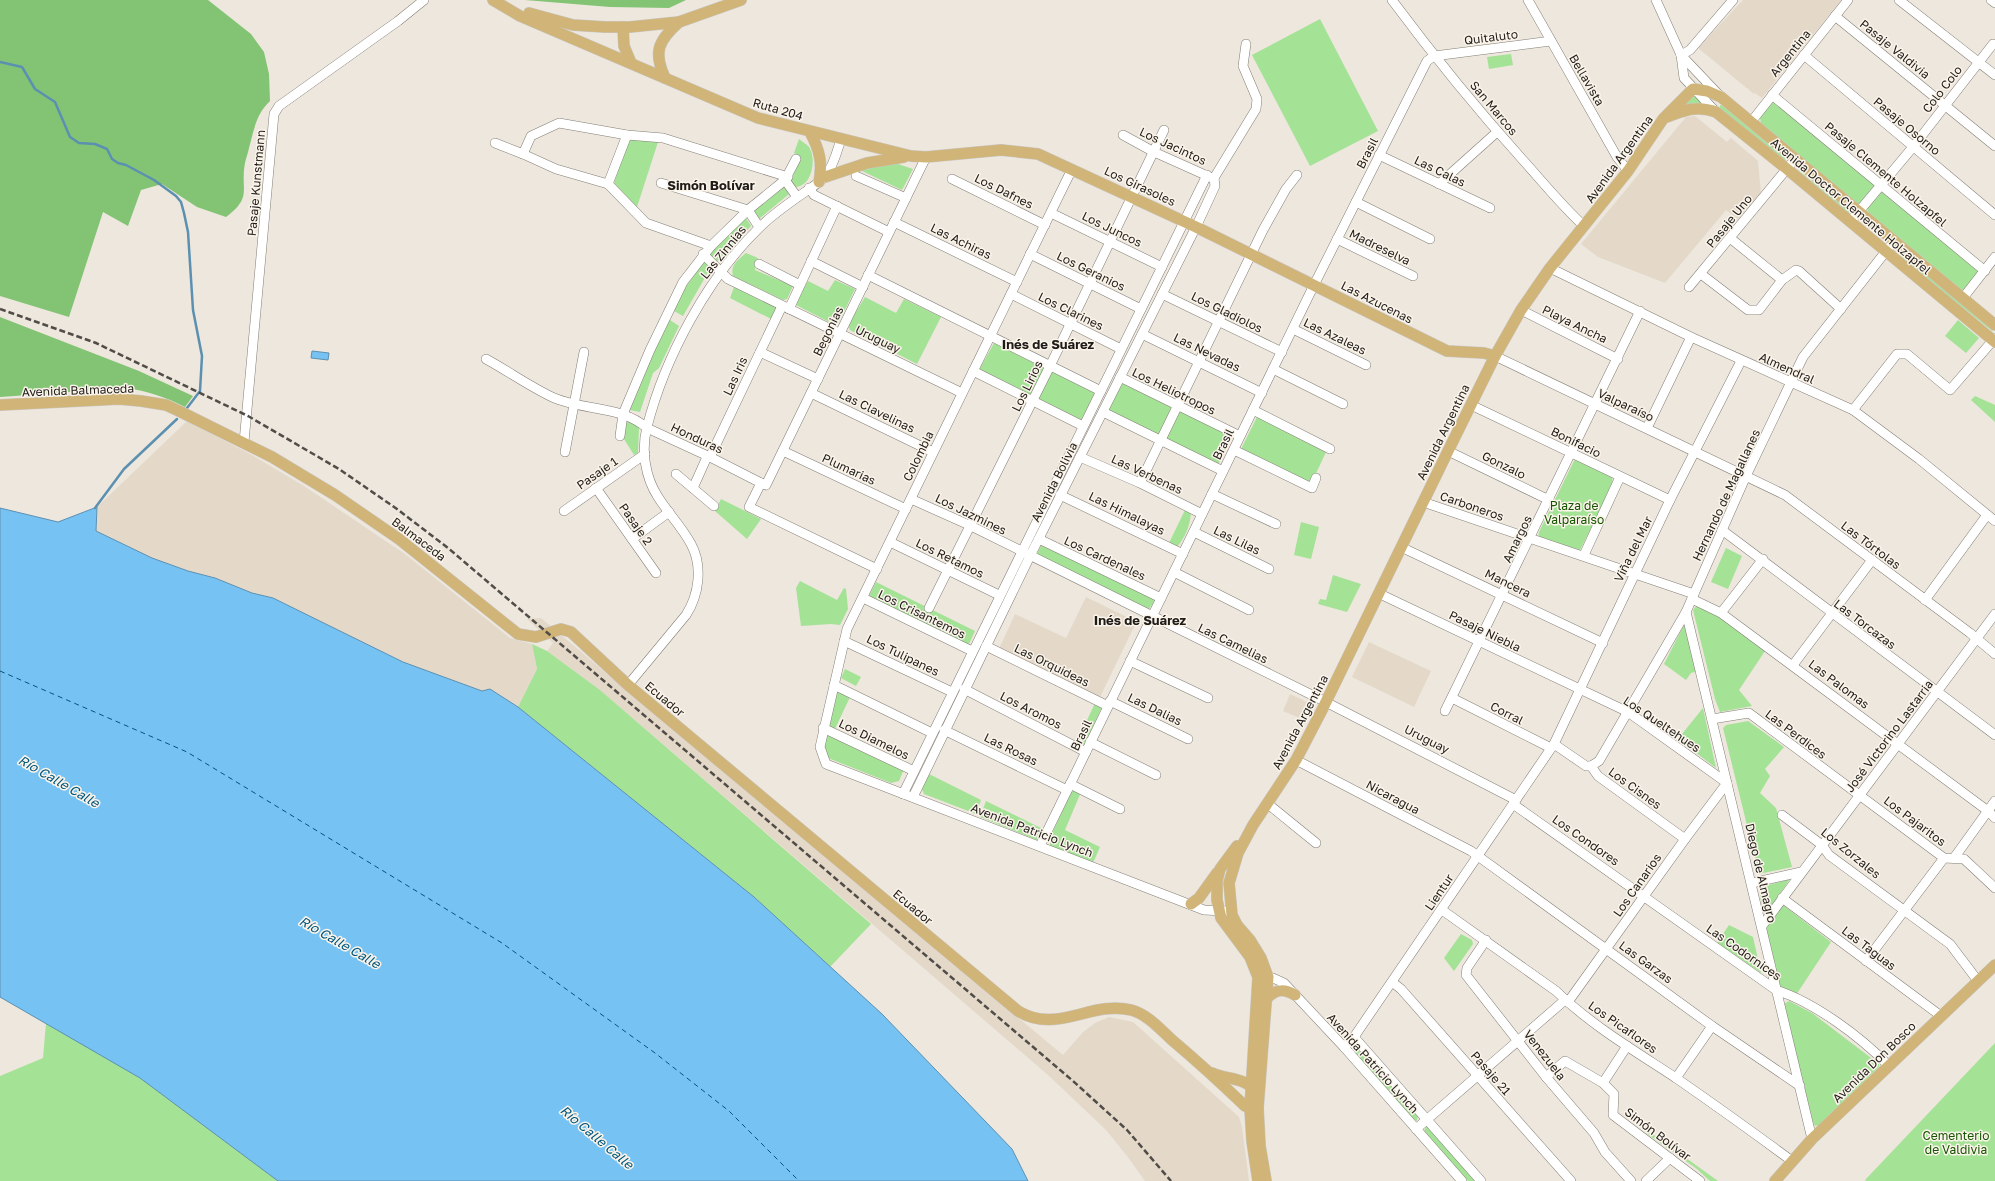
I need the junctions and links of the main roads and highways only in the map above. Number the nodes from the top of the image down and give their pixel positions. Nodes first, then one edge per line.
1 (494, 0) edge
2 (740, 0) edge
3 (679, 22) junction
4 (623, 27) junction
5 (632, 63) junction
6 (665, 78) junction
7 (1716, 112) joint
8 (1663, 119) junction
9 (810, 132) junction
10 (911, 156) junction
11 (1072, 169) joint
12 (1196, 227) joint
13 (1995, 325) edge
14 (1994, 340) edge
15 (1495, 356) junction
16 (0, 405) edge
17 (179, 411) joint
18 (628, 685) joint
19 (1253, 825) junction
20 (1220, 869) junction
21 (1191, 904) road end
22 (1225, 911) junction
23 (1995, 965) edge
24 (1263, 977) junction
25 (1295, 995) road end
26 (1267, 998) junction
27 (1253, 1064) junction
28 (1207, 1070) junction
29 (1237, 1079) junction
30 (1252, 1086) junction
31 (1259, 1095) junction
32 (1254, 1108) junction
33 (1258, 1181) edge
34 (1266, 1181) edge
35 (1775, 1181) edge

1 - 4 main road
1 - 5 main road, Ruta 204
2 - 3 main road
3 - 4 main road
3 - 6 main road
4 - 5 main road
5 - 6 main road, Ruta 204
6 - 9 main road, Ruta 204
7 - 8 main road, Avenida Argentina
7 - 14 main road, Avenida Doctor Clemente Holzapfel
8 - 13 main road, Avenida Doctor Clemente Holzapfel
8 - 15 main road, Avenida Argentina
9 - 10 main road, Ruta 204
9 - 10 main road
10 - 11 main road, Ruta 204
11 - 12 main road, Los Girasoles
12 - 15 main road, Las Azucenas
15 - 19 main road, Avenida Argentina
16 - 17 main road, Avenida Balmaceda
17 - 18 main road, Balmaceda
18 - 28 main road, Ecuador
19 - 20 main road, Avenida Argentina
19 - 22 main road, Avenida Argentina
20 - 21 main road
20 - 22 main road, Avenida Argentina
22 - 24 main road, Avenida Argentina
23 - 35 main road, Avenida Don Bosco
24 - 26 main road, Avenida Argentina
24 - 27 main road, Avenida Argentina
25 - 26 main road
26 - 31 main road, Avenida Argentina
27 - 29 main road
27 - 30 main road, Avenida Argentina
28 - 29 main road, Ecuador
28 - 32 main road, Ecuador
29 - 30 main road, Ecuador
30 - 31 main road, Ecuador
30 - 32 main road
31 - 32 main road
32 - 33 main road
32 - 34 main road

